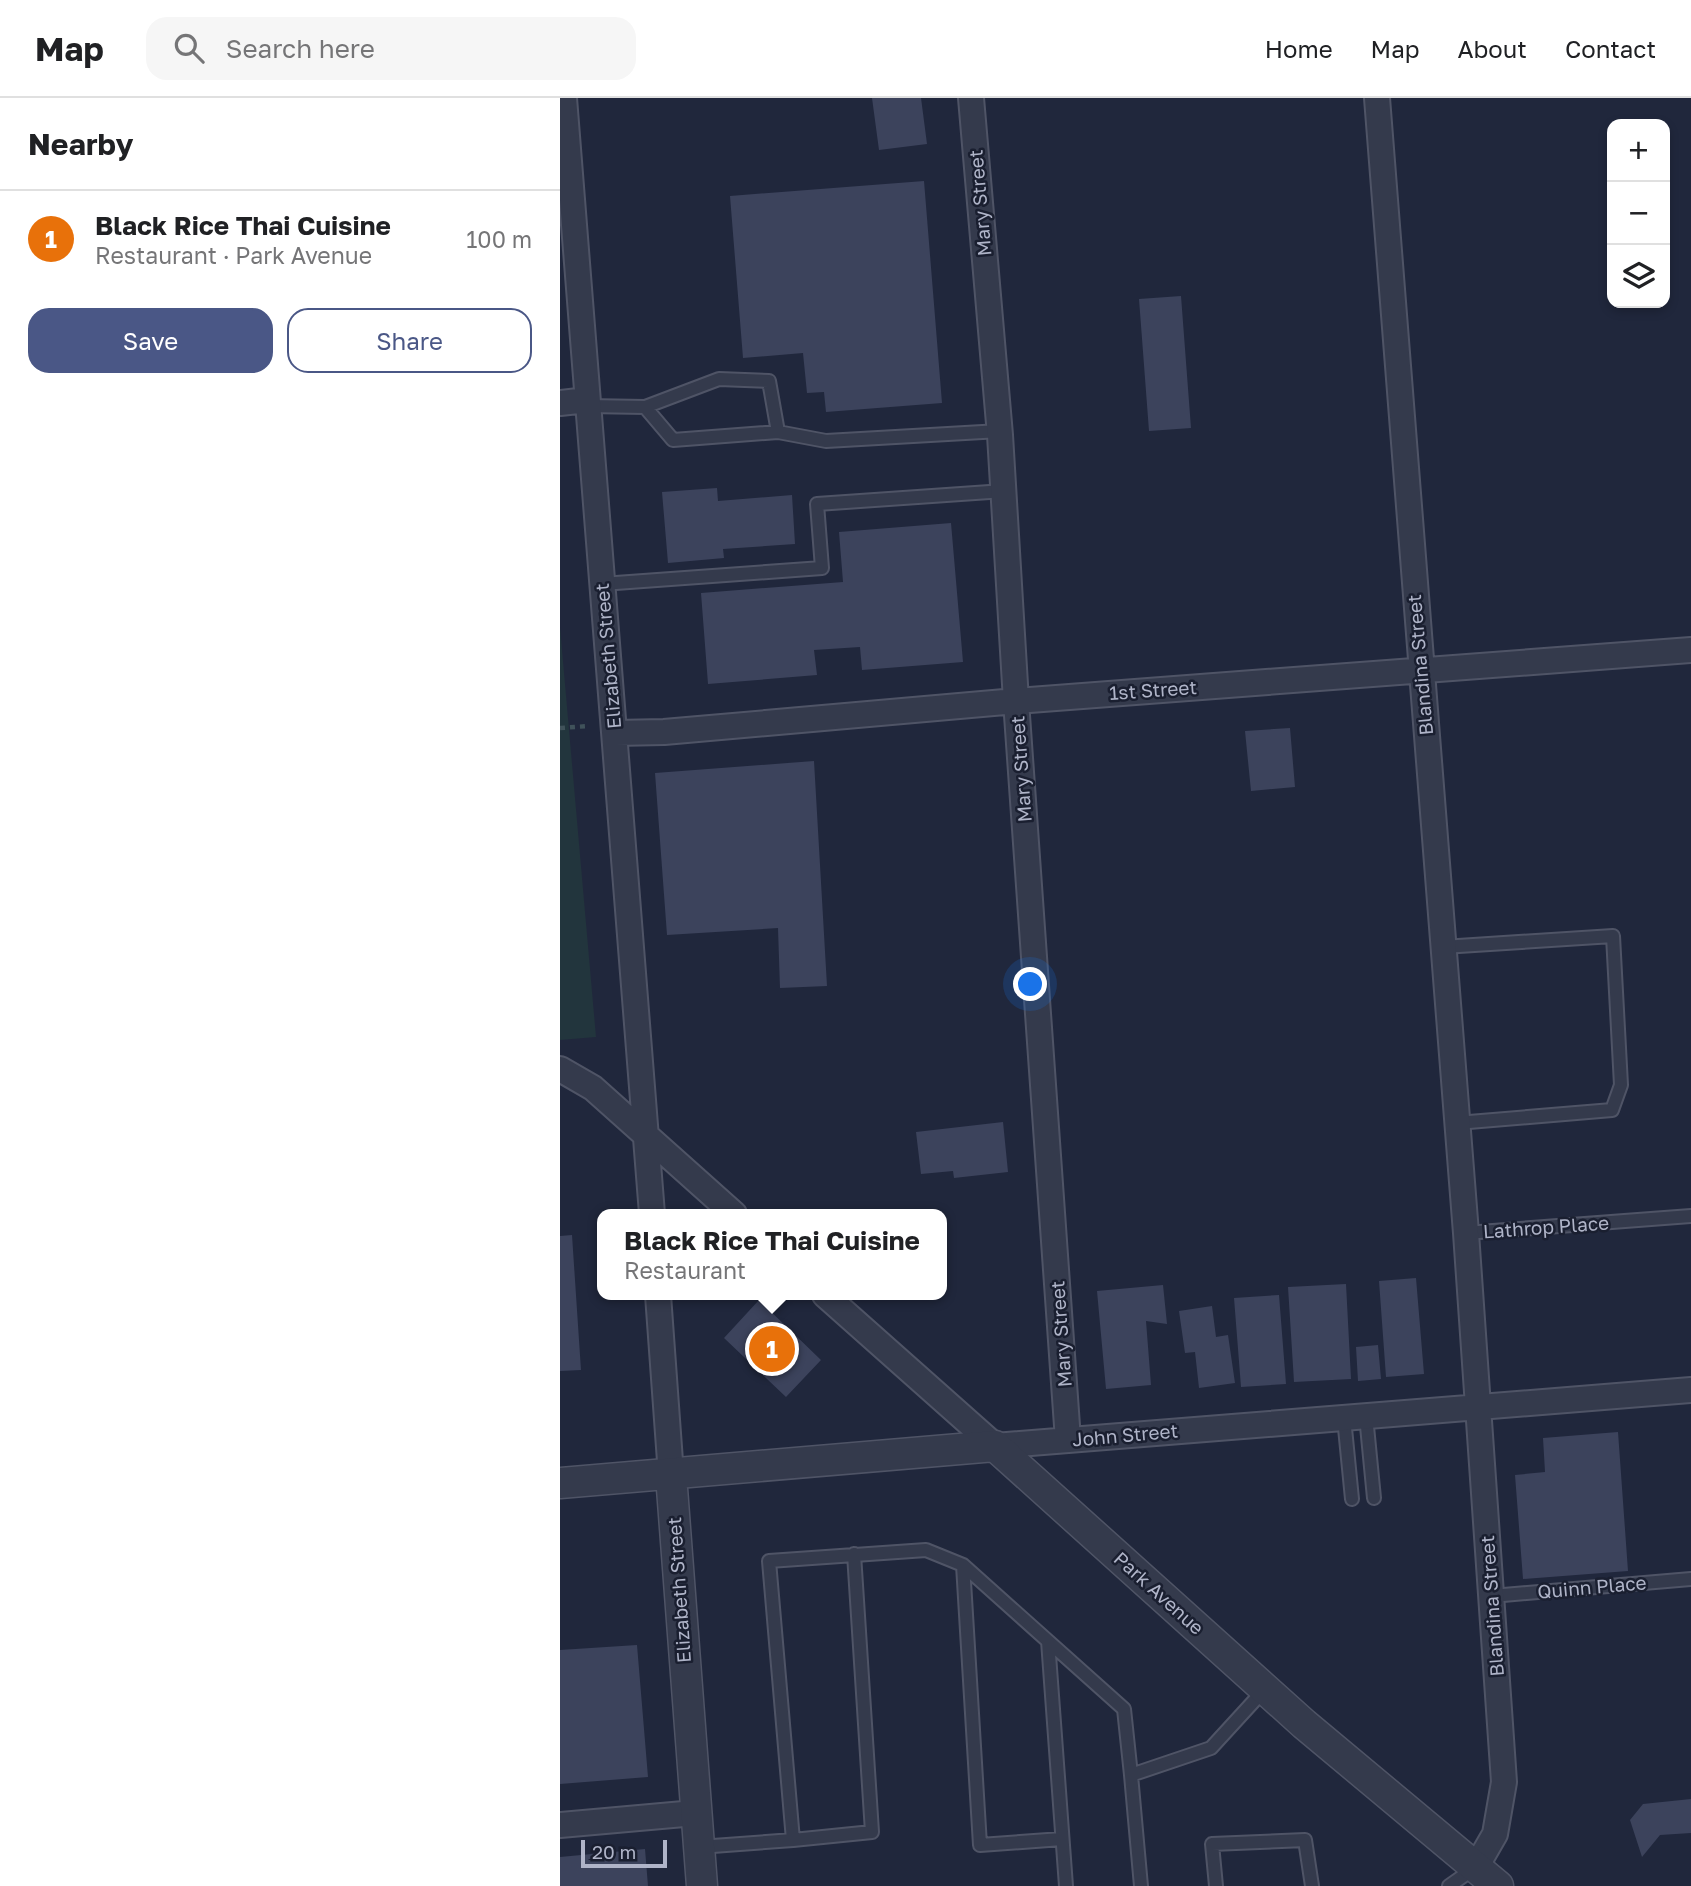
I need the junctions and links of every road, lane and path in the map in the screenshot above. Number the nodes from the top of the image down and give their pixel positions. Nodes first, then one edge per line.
1 (564, 98) edge
2 (971, 98) edge
3 (1377, 98) edge
4 (560, 403) edge
5 (587, 403) junction
6 (645, 407) junction
7 (1000, 431) junction
8 (778, 432) junction
9 (1003, 491) junction
10 (602, 584) junction
11 (1691, 650) edge
12 (1421, 670) junction
13 (1016, 701) junction
14 (615, 733) junction
15 (1443, 947) junction
16 (560, 1069) edge
17 (1457, 1123) junction
18 (646, 1137) junction
19 (652, 1209) edge
20 (728, 1209) edge
21 (1691, 1216) edge
22 (1466, 1233) junction
23 (658, 1300) edge
24 (831, 1300) edge
25 (1473, 1340) joint
26 (1691, 1390) edge
27 (1478, 1407) junction
28 (1355, 1417) junction
29 (1068, 1440) junction
30 (996, 1446) junction
31 (671, 1475) junction
32 (560, 1483) edge
33 (1374, 1498) dead end
34 (1352, 1499) dead end
35 (854, 1554) junction
36 (963, 1565) junction
37 (1691, 1579) edge
38 (1492, 1596) junction
39 (1048, 1641) junction
40 (1265, 1689) junction
41 (1131, 1775) junction
42 (695, 1813) junction
43 (560, 1825) edge
44 (1062, 1839) junction
45 (793, 1840) junction
46 (698, 1847) junction
47 (1487, 1876) edge
48 (702, 1886) edge
49 (1066, 1886) edge
50 (1141, 1886) edge
51 (1216, 1886) edge
52 (1312, 1886) edge
53 (1449, 1886) edge

1 - 5 street, Elizabeth Street
2 - 7 street, Mary Street
3 - 12 street, Blandina Street
4 - 5 street
5 - 6 lane
5 - 10 street, Elizabeth Street
6 - 8 lane
6 - 8 lane
7 - 8 lane
7 - 9 street, Mary Street
9 - 10 lane
9 - 13 street, Mary Street
10 - 14 street, Elizabeth Street
11 - 12 street, 1st Street
12 - 13 street, 1st Street
12 - 15 street, Blandina Street
13 - 14 street, 1st Street
13 - 29 street, Mary Street
14 - 18 street, Elizabeth Street
15 - 17 street, Blandina Street
15 - 17 lane
16 - 18 street
17 - 22 street, Blandina Street
18 - 19 street, Elizabeth Street
18 - 20 street
21 - 22 lane, Lathrop Place
22 - 25 street, Lathrop Place
23 - 31 street, Elizabeth Street
24 - 30 street, Park Avenue
25 - 27 street, Blandina Street
26 - 27 street, John Street
27 - 28 street, John Street
27 - 38 street, Blandina Street
28 - 29 street, John Street
28 - 33 lane
28 - 34 lane
29 - 30 street, John Street
30 - 31 street, John Street
30 - 40 street, Park Avenue
31 - 32 street, John Street
31 - 42 street, Elizabeth Street
35 - 36 lane
35 - 45 lane
35 - 45 lane
36 - 39 lane
36 - 44 lane
37 - 38 lane, Quinn Place
38 - 47 street, Blandina Street
39 - 41 lane
39 - 44 lane
40 - 41 lane
40 - 47 street, Park Avenue
41 - 50 lane
42 - 43 street
42 - 46 street, Elizabeth Street
44 - 49 lane
45 - 46 lane
46 - 48 street, Elizabeth Street
47 - 53 lane
51 - 52 lane

